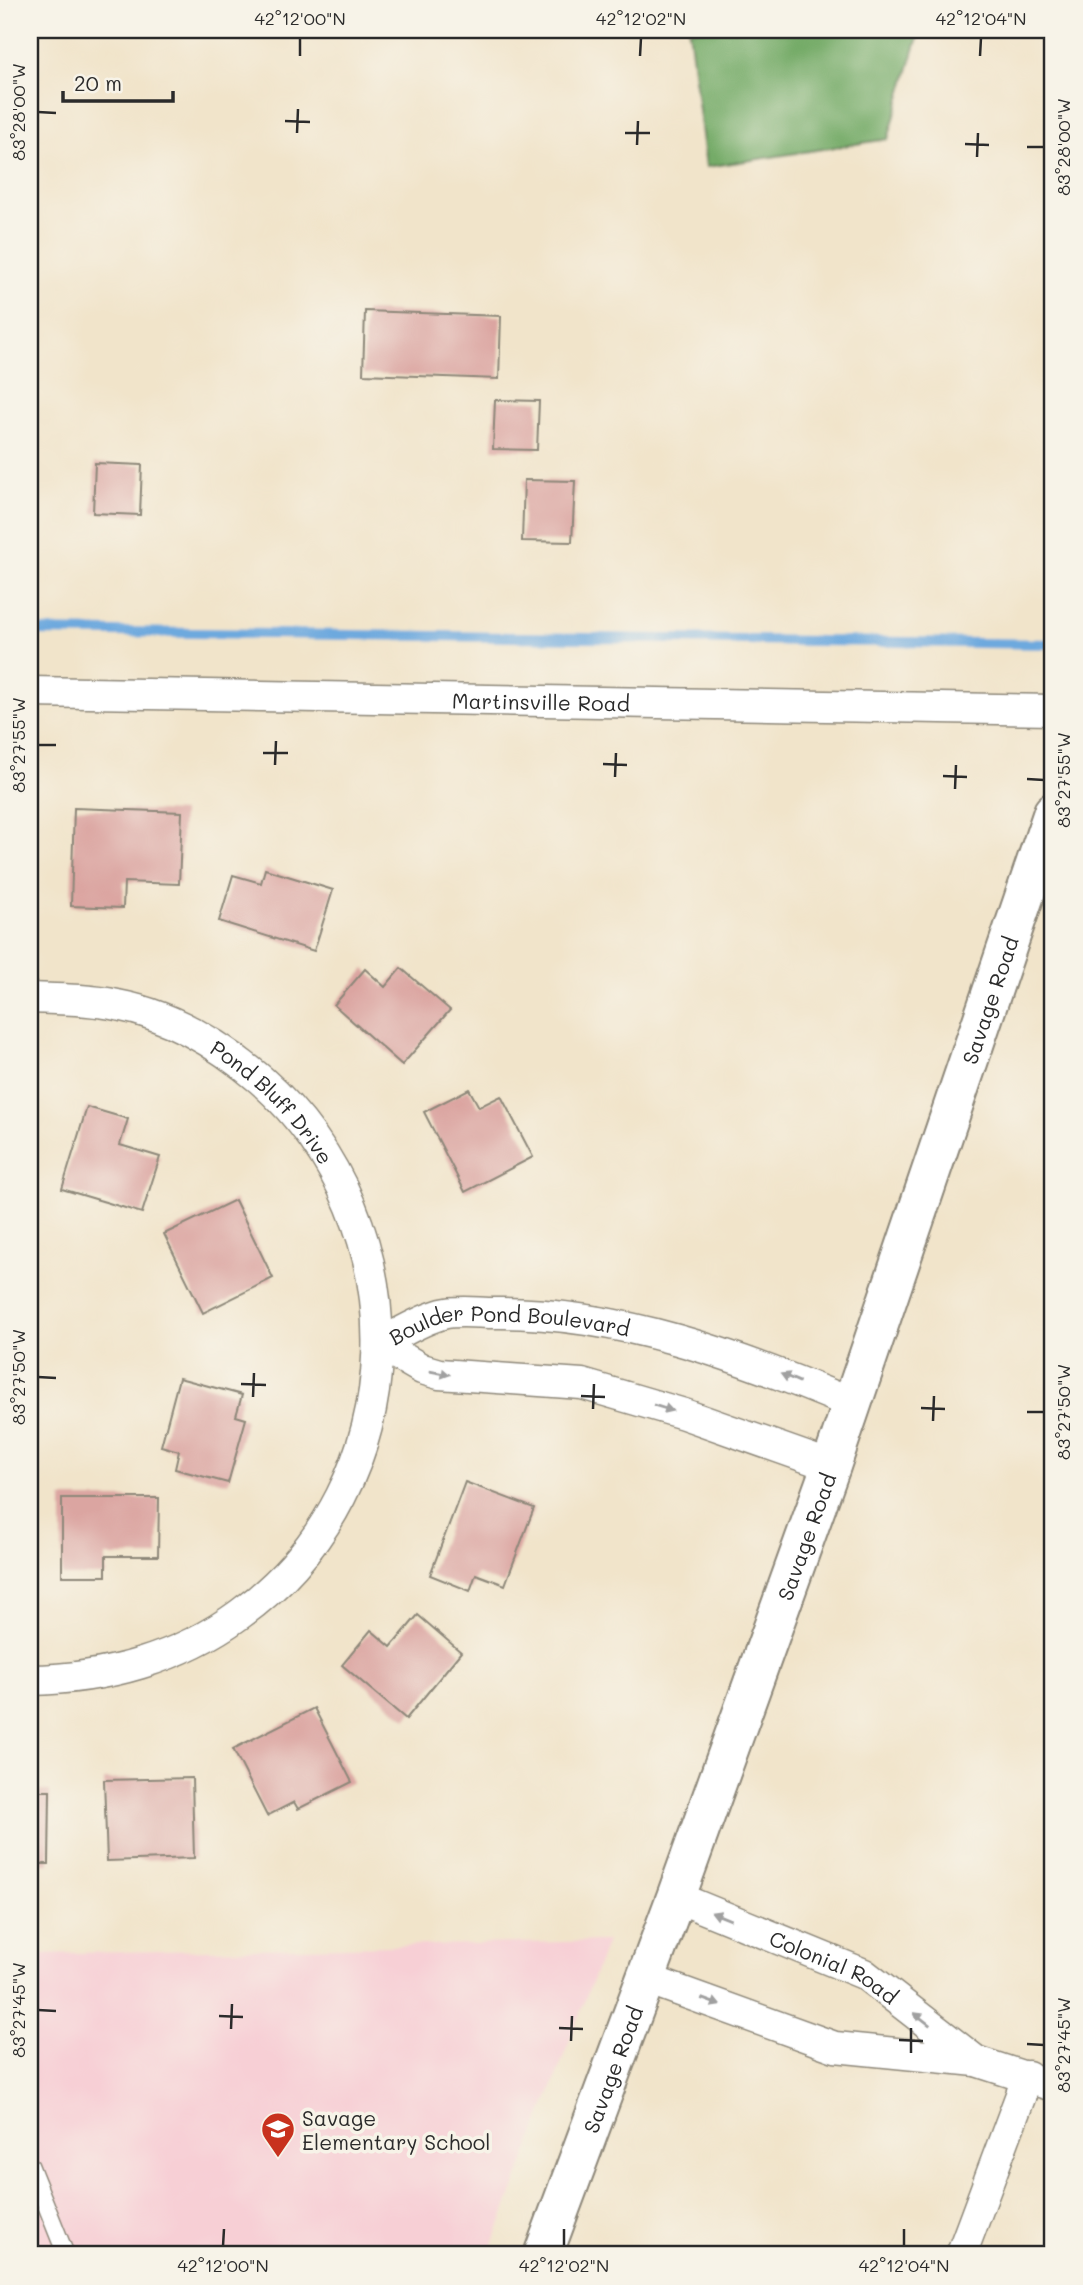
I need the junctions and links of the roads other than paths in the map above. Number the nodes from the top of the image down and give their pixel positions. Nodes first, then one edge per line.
1 (30, 692) edge
2 (1053, 710) edge
3 (1053, 812) edge
4 (30, 998) edge
5 (379, 1344) junction
6 (853, 1404) junction
7 (831, 1466) junction
8 (30, 1680) edge
9 (676, 1897) junction
10 (647, 1979) junction
11 (976, 2061) junction
12 (1041, 2081) edge
13 (30, 2165) edge
14 (66, 2255) edge
15 (543, 2255) edge
16 (961, 2255) edge

1 - 2 street, Martinsville Road
3 - 6 street, Savage Road
4 - 5 street, Pond Bluff Drive
6 -> 5 street, Boulder Pond Boulevard
5 -> 7 street, Boulder Pond Boulevard
5 - 8 street, Pond Bluff Drive
6 - 7 street, Savage Road
7 - 9 street, Savage Road
9 - 10 street, Savage Road
11 -> 9 street, Colonial Road
10 -> 11 street, Colonial Road
10 - 15 street, Savage Road
11 - 12 street, Colonial Road
12 - 16 street
13 - 14 lane

